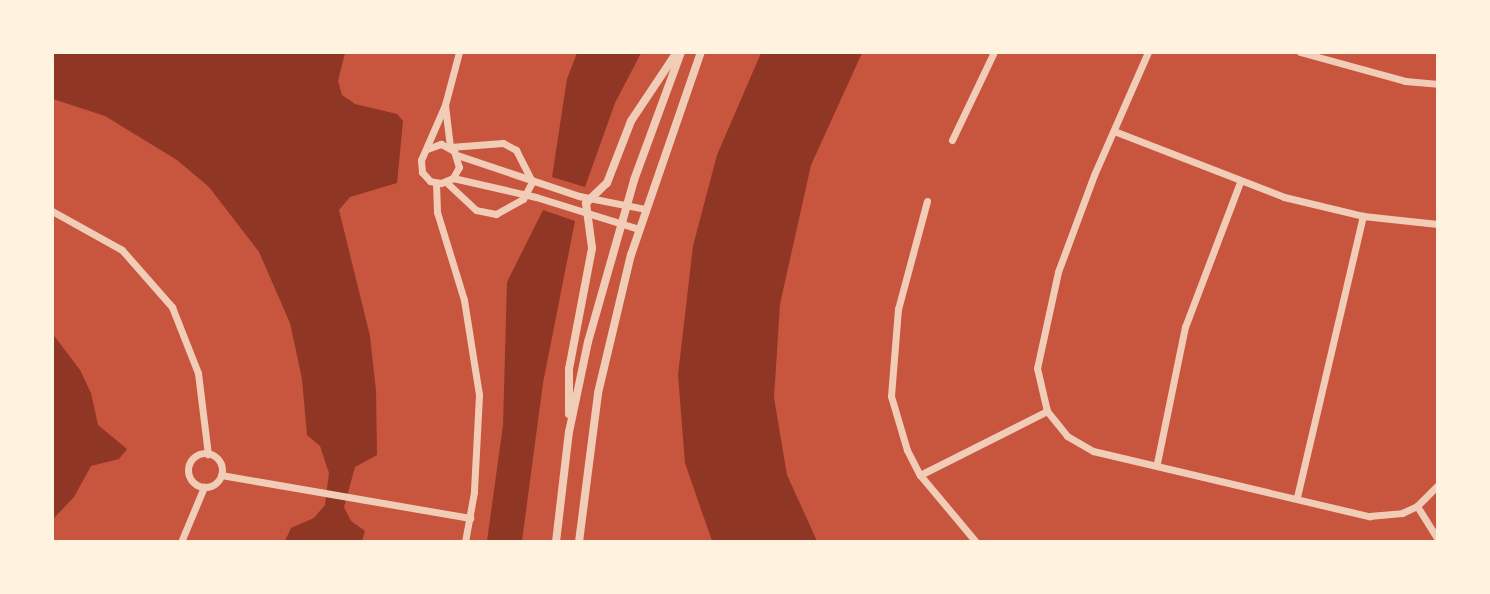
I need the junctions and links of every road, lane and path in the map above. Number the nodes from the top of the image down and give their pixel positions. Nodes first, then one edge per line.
1 (459, 52) edge
2 (679, 52) edge
3 (701, 52) edge
4 (994, 52) edge
5 (1148, 52) edge
6 (1300, 52) edge
7 (1437, 81) edge
8 (446, 105) junction
9 (1114, 131) junction
10 (952, 140) dead end
11 (450, 147) junction
12 (427, 149) junction
13 (457, 155) junction
14 (450, 180) junction
15 (1240, 181) junction
16 (436, 183) junction
17 (536, 183) junction
18 (595, 195) junction
19 (531, 196) junction
20 (928, 201) dead end
21 (627, 204) junction
22 (645, 209) junction
23 (52, 211) edge
24 (587, 213) junction
25 (1363, 216) junction
26 (620, 224) junction
27 (1437, 224) edge
28 (639, 229) junction
29 (1047, 411) junction
30 (569, 432) junction
31 (208, 454) junction
32 (1157, 463) junction
33 (221, 475) junction
34 (920, 475) junction
35 (1437, 485) edge
36 (204, 487) junction
37 (1297, 496) junction
38 (1417, 506) junction
39 (470, 518) junction
40 (1437, 540) edge
41 (181, 541) edge
42 (465, 541) edge
43 (556, 541) edge
44 (579, 541) edge
45 (976, 541) edge

1 - 8 street
2 - 18 street
2 - 21 street
3 - 22 street
4 - 10 street
5 - 9 street
6 - 7 street
8 - 11 street
8 - 12 street
9 - 15 street
9 - 29 street
11 - 12 street
11 - 13 street
11 - 17 street
12 - 16 street
13 - 14 street
13 - 17 street
14 - 16 street
14 - 19 street
14 - 19 street
15 - 25 street
15 - 32 street
16 - 39 street
17 - 18 street
17 - 19 street
18 - 21 street
18 - 24 street
19 - 24 street
20 - 34 street
21 - 22 street
21 - 26 street
22 - 28 street
23 - 31 street
24 - 26 street
24 - 30 street
25 - 27 street
25 - 37 street
26 - 28 street
26 - 30 street
28 - 44 street
29 - 32 street
29 - 34 street
30 - 43 street
31 - 33 street
31 - 36 street
32 - 37 street
33 - 36 street
33 - 39 street
34 - 45 street
35 - 38 street
36 - 41 street
37 - 38 street
38 - 40 street
39 - 42 street

